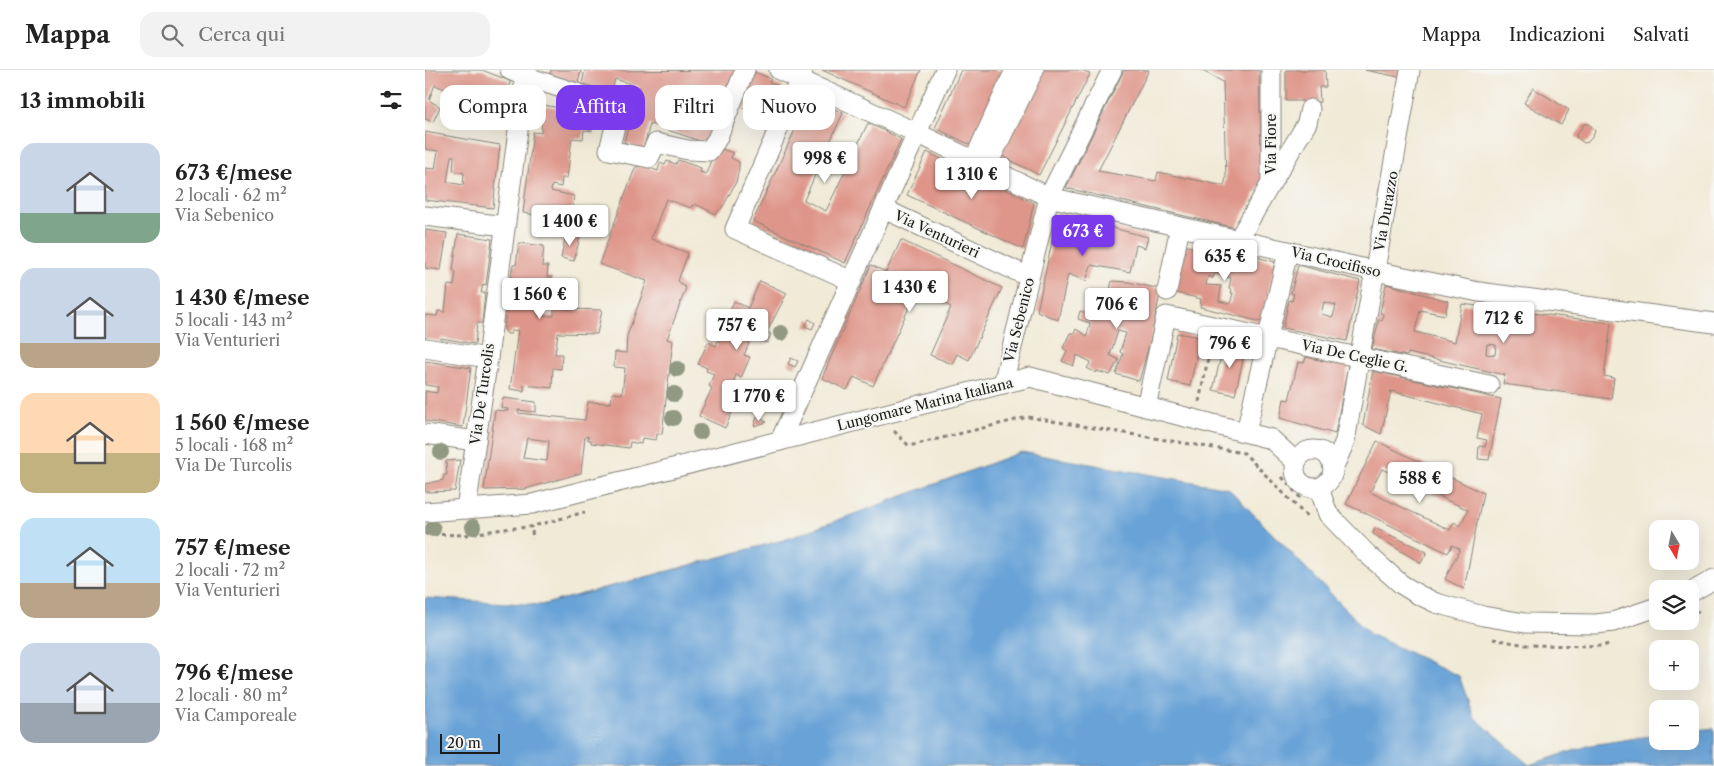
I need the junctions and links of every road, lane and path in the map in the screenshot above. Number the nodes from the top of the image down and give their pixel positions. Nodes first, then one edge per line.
1 (745, 70) edge
2 (779, 70) edge
3 (945, 70) edge
4 (1015, 70) edge
5 (1033, 70) edge
6 (1111, 70) edge
7 (1271, 70) edge
8 (1411, 70) edge
9 (520, 72) edge
10 (802, 75) edge
11 (733, 100) edge
12 (1310, 109) dead end
13 (721, 130) edge
14 (778, 130) edge
15 (917, 133) junction
16 (981, 163) junction
17 (1271, 183) junction
18 (1049, 197) junction
19 (884, 209) junction
20 (425, 216) edge
21 (505, 226) junction
22 (1180, 227) junction
23 (1238, 240) junction
24 (1288, 251) junction
25 (1375, 271) junction
26 (1029, 277) junction
27 (852, 281) junction
28 (1167, 291) dead end
29 (1714, 323) edge
30 (1215, 326) junction
31 (1268, 338) junction
32 (425, 348) edge
33 (1360, 357) junction
34 (488, 358) junction
35 (1003, 384) junction
36 (1489, 385) dead end
37 (1146, 407) junction
38 (1195, 419) junction
39 (893, 430) dead end
40 (1246, 432) junction
41 (425, 434) edge
42 (476, 441) junction
43 (780, 441) junction
44 (1297, 462) junction
45 (1333, 468) junction
46 (1278, 473) dead end
47 (1319, 488) junction
48 (1307, 506) dead end
49 (466, 509) junction
50 (425, 512) edge
51 (586, 512) dead end
52 (1311, 521) dead end
53 (532, 531) dead end
54 (425, 534) edge
55 (533, 539) dead end
56 (1714, 579) edge
57 (1699, 588) edge
58 (1649, 610) edge
59 (1489, 638) dead end
60 (1612, 643) dead end

1 - 11 street
2 - 10 street, Via Crocifisso
3 - 15 street
4 - 16 street
5 - 16 street
6 - 18 street, Via Sebenico
7 - 17 street, Via Fiore
8 - 25 street, Via Durazzo
9 - 13 street
9 - 21 street, Via De Turcolis
10 - 15 street, Via Crocifisso
12 - 17 street
14 - 27 street
15 - 16 street, Via Crocifisso
15 - 19 street
16 - 18 street, Via Crocifisso
17 - 23 street, Via Fiore
18 - 22 street, Via Crocifisso
18 - 26 street, Via Sebenico
19 - 26 street, Via Venturieri
19 - 27 street, Via Venturieri
20 - 21 street
21 - 34 street, Via De Turcolis
22 - 23 street, Via Crocifisso
22 - 28 street
23 - 24 street, Via Crocifisso
24 - 25 street, Via Crocifisso
24 - 31 street
25 - 29 street, Via Crocifisso
25 - 33 street, Via Durazzo
26 - 35 street, Via Sebenico
27 - 43 street, Via Venturieri
30 - 31 street, Via De Ceglie G.
30 - 37 street, Via De Ceglie G.
30 - 38 path
31 - 33 street, Via De Ceglie G.
31 - 40 street
32 - 34 street
33 - 36 street, Via De Ceglie G.
33 - 45 street, Via Durazzo
34 - 42 street, Via De Turcolis
35 - 37 street, Lungomare Marina Italiana
35 - 43 street, Lungomare Marina Italiana
37 - 38 street, Lungomare Marina Italiana
38 - 40 street, Lungomare Marina Italiana
39 - 52 path
40 - 44 street, Lungomare Marina Italiana
41 - 42 street
42 - 49 street, Via De Turcolis
43 - 49 street, Lungomare Marina Italiana
44 - 45 street
44 - 47 street
45 - 47 street
46 - 48 path
47 - 58 street
49 - 50 street, Lungomare Marina Italiana
51 - 54 path
53 - 55 path
56 - 57 street
59 - 60 path

